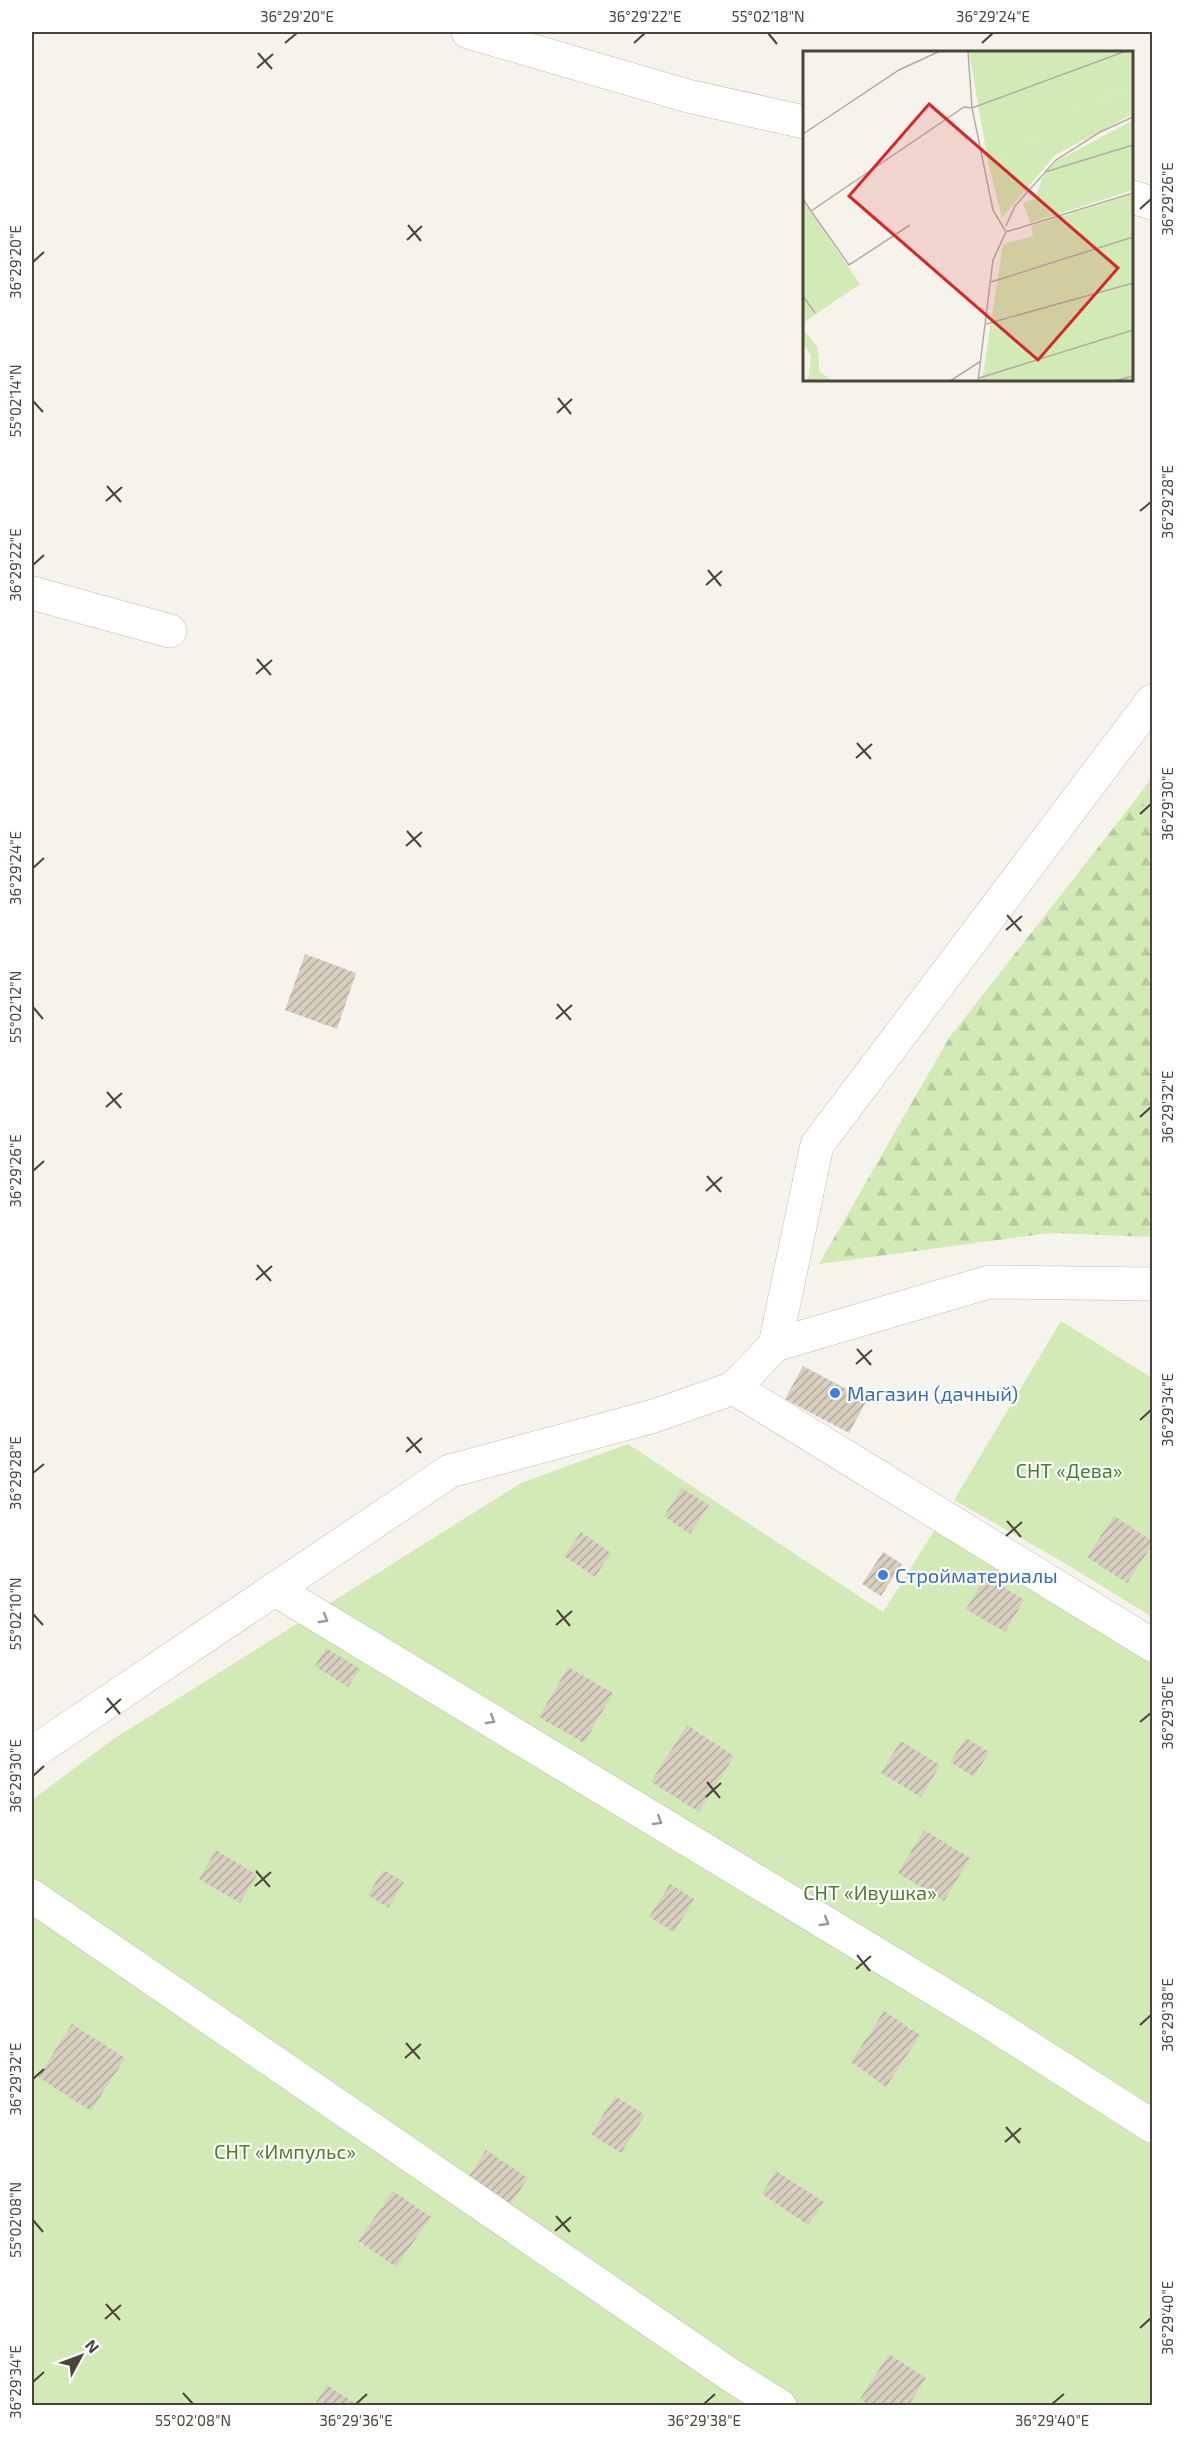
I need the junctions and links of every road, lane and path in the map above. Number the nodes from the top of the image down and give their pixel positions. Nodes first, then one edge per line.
1 (468, 32) edge
2 (803, 122) edge
3 (1133, 197) edge
4 (1152, 202) edge
5 (32, 593) edge
6 (170, 631) dead end
7 (1152, 701) edge
8 (1152, 1284) edge
9 (775, 1345) junction
10 (734, 1388) junction
11 (274, 1589) junction
12 (1152, 1645) edge
13 (32, 1753) edge
14 (32, 1896) edge
15 (1152, 2126) edge
16 (780, 2406) edge

1 - 2 street
3 - 4 street
5 - 6 street
7 - 9 street
8 - 9 street
9 - 10 street
10 - 11 street
10 - 12 street
11 - 13 street
11 -> 15 street
14 - 16 street

